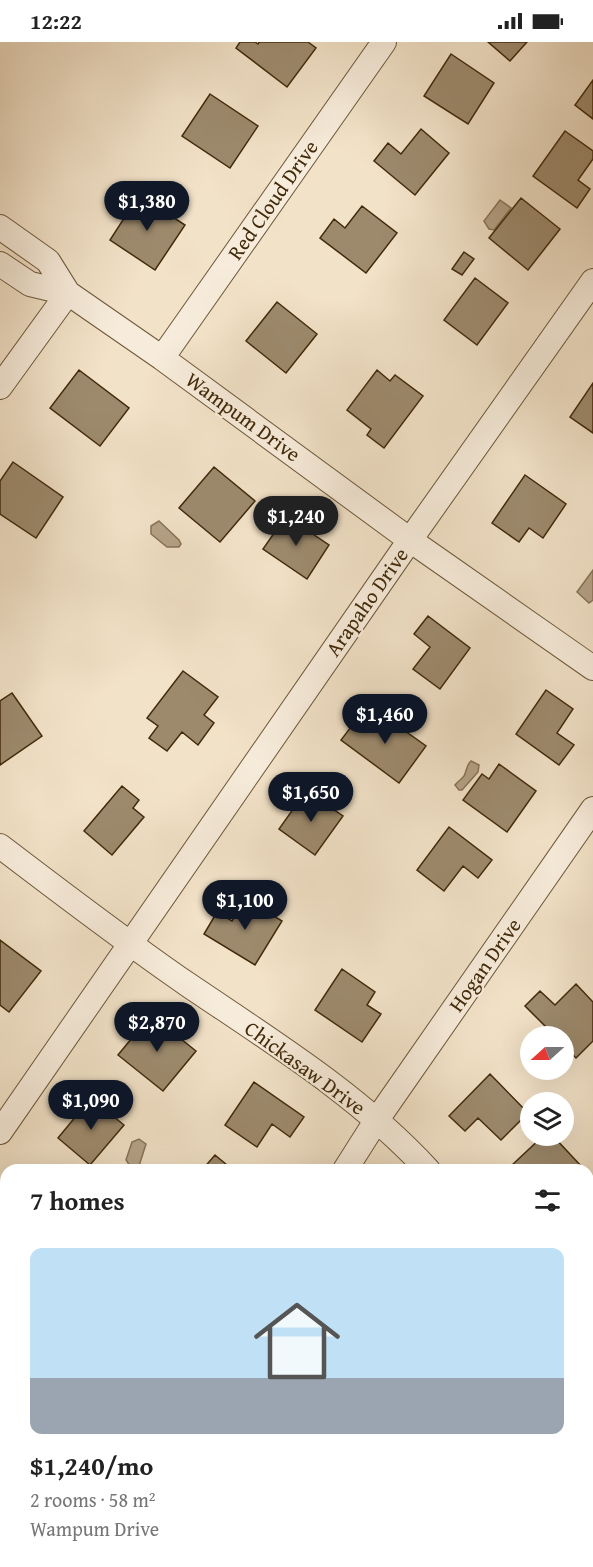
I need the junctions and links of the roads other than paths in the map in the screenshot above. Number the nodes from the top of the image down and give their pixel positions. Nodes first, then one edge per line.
1 (384, 42) edge
2 (0, 227) edge
3 (0, 264) edge
4 (593, 281) edge
5 (68, 293) junction
6 (162, 358) junction
7 (0, 387) edge
8 (410, 540) junction
9 (593, 668) edge
10 (593, 809) edge
11 (0, 846) edge
12 (131, 945) junction
13 (376, 1121) junction
14 (0, 1132) edge
15 (349, 1164) edge
16 (422, 1164) edge

1 - 6 street, Red Cloud Drive
2 - 5 street, Wampum Drive
3 - 5 street, Wampum Drive
4 - 8 street, Arapaho Drive
5 - 6 street, Wampum Drive
5 - 7 street
6 - 8 street, Wampum Drive
8 - 9 street, Wampum Drive
8 - 12 street, Arapaho Drive
10 - 13 street, Hogan Drive
11 - 12 street, Chickasaw Drive
12 - 13 street, Chickasaw Drive
12 - 14 street, Arapaho Drive
13 - 15 street, Hogan Drive
13 - 16 street, Chickasaw Drive

